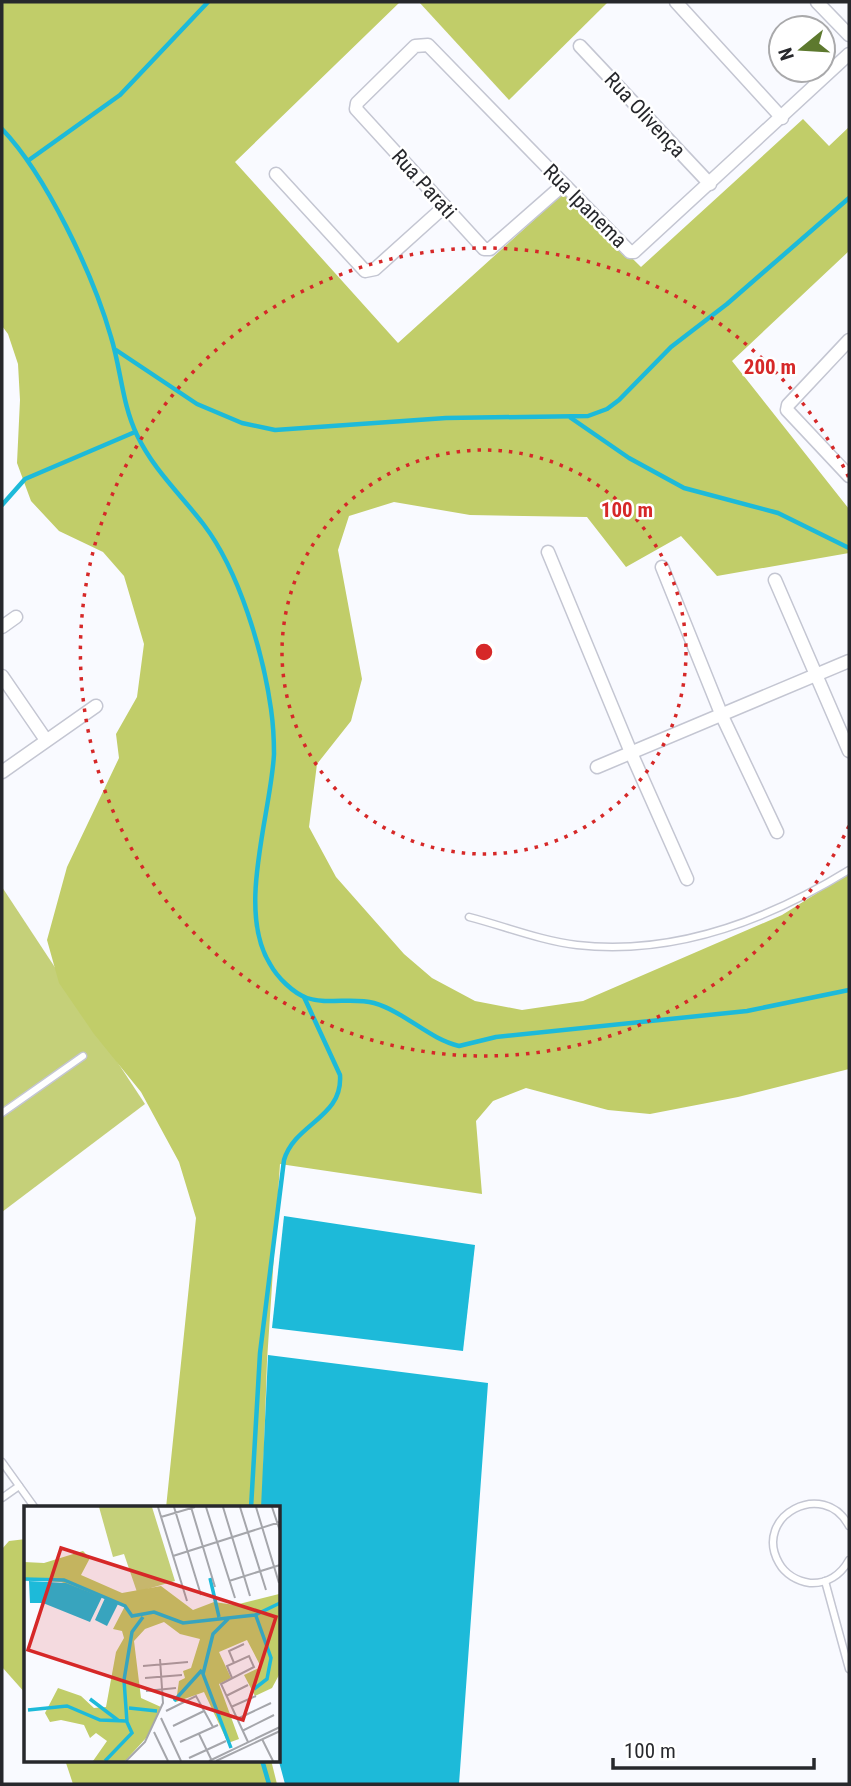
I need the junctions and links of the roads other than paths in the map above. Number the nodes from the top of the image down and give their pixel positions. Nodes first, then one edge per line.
1 (676, 2) edge
2 (817, 2) edge
3 (849, 35) edge
4 (418, 44) joint
5 (580, 46) dead end
6 (849, 54) edge
7 (782, 118) junction
8 (276, 174) dead end
9 (710, 184) junction
10 (563, 185) junction
11 (444, 206) junction
12 (849, 340) edge
13 (849, 475) edge
14 (548, 552) dead end
15 (662, 567) dead end
16 (775, 580) dead end
17 (16, 617) dead end
18 (2, 627) edge
19 (849, 661) edge
20 (816, 674) junction
21 (2, 676) edge
22 (96, 706) dead end
23 (722, 716) junction
24 (46, 740) junction
25 (849, 751) edge
26 (632, 755) junction
27 (597, 767) dead end
28 (2, 772) edge
29 (777, 832) dead end
30 (849, 870) edge
31 (687, 879) dead end
32 (469, 917) dead end
33 (83, 1056) dead end
34 (2, 1113) edge
35 (2, 1462) edge
36 (19, 1486) junction
37 (2, 1498) edge
38 (34, 1506) edge
39 (849, 1526) edge
40 (849, 1560) edge
41 (825, 1581) junction
42 (849, 1669) edge

1 - 7 street
2 - 3 street
4 - 10 street, Rua Ipanema
4 - 11 street, Rua Parati
5 - 9 street, Rua Olivença
6 - 7 street, Rua Ipanema
7 - 9 street, Rua Ipanema
8 - 11 street
9 - 10 street, Rua Ipanema
10 - 11 street, Rua Parati
12 - 13 street
14 - 26 street
15 - 23 street
16 - 20 street
17 - 18 street
19 - 20 street
20 - 23 street
20 - 25 street
21 - 24 street
22 - 24 street
23 - 26 street
23 - 29 street
24 - 28 street
26 - 27 street
26 - 31 street
30 - 32 lane
33 - 34 lane
35 - 36 lane
36 - 37 lane
36 - 38 lane
39 - 41 lane
40 - 41 lane
41 - 42 lane

